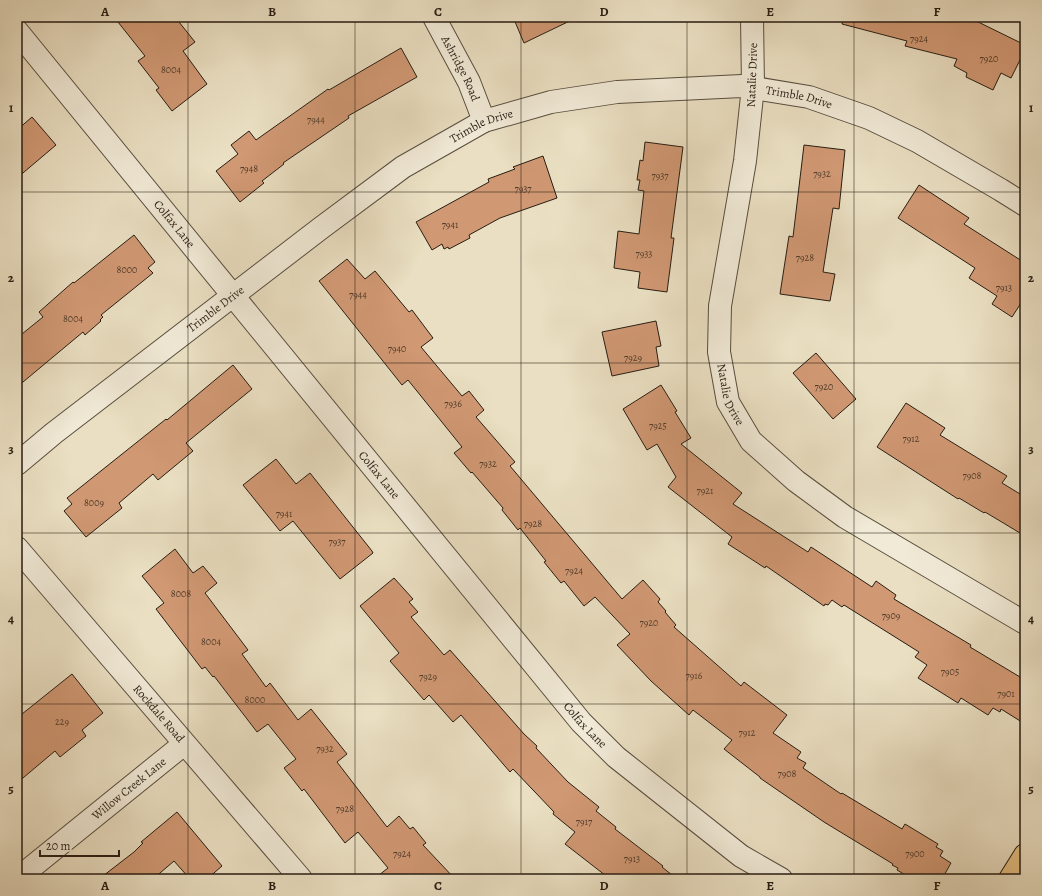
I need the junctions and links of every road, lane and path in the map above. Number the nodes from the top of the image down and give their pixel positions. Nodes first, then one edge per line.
1 (434, 17) edge
2 (752, 17) edge
3 (20, 42) edge
4 (753, 87) junction
5 (484, 121) junction
6 (1025, 205) edge
7 (232, 296) junction
8 (17, 464) edge
9 (17, 548) edge
10 (1025, 623) edge
11 (184, 744) junction
12 (1025, 855) edge
13 (17, 879) edge
14 (301, 879) edge
15 (781, 879) edge
16 (1010, 879) edge

1 - 5 street, Ashridge Road
2 - 4 street, Natalie Drive
3 - 7 street, Colfax Lane
4 - 5 street, Trimble Drive
4 - 6 street, Trimble Drive
4 - 10 street, Natalie Drive
5 - 7 street, Trimble Drive
7 - 8 street, Trimble Drive
7 - 15 street, Colfax Lane
9 - 11 street, Rockdale Road
11 - 13 street, Willow Creek Lane
11 - 14 street, Rockdale Road
12 - 16 main road

